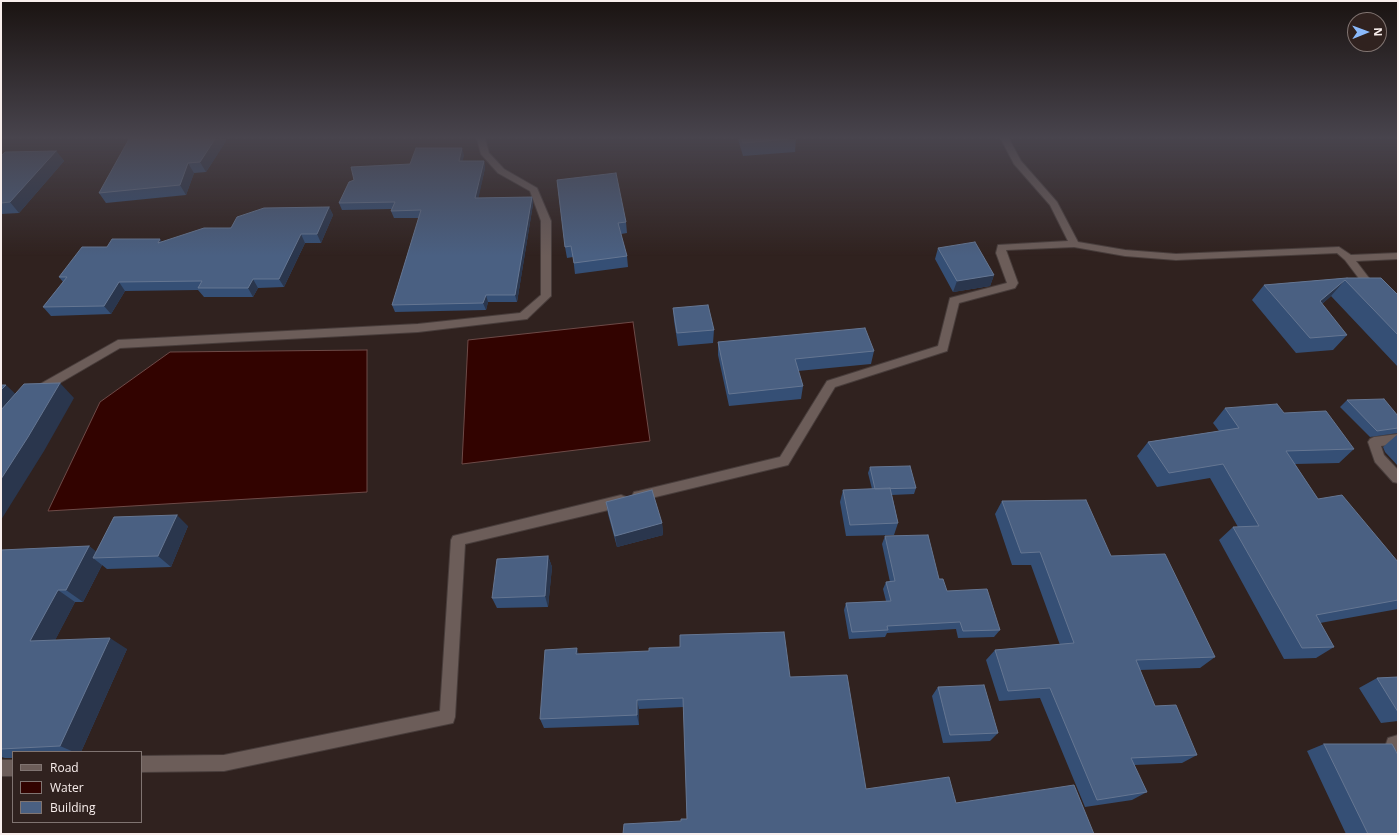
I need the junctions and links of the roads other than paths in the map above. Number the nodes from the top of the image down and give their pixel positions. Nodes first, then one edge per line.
1 (513, 178) edge
2 (1030, 178) edge
3 (1074, 244) junction
4 (1398, 256) edge
5 (1349, 258) junction
6 (1384, 302) edge
7 (29, 401) edge
8 (1398, 438) edge
9 (1398, 478) edge
10 (142, 764) edge
11 (1, 768) edge
12 (12, 768) edge

1 - 7 street
2 - 3 street
3 - 5 street
3 - 10 street
4 - 5 street
5 - 6 street
8 - 9 street
11 - 12 street

